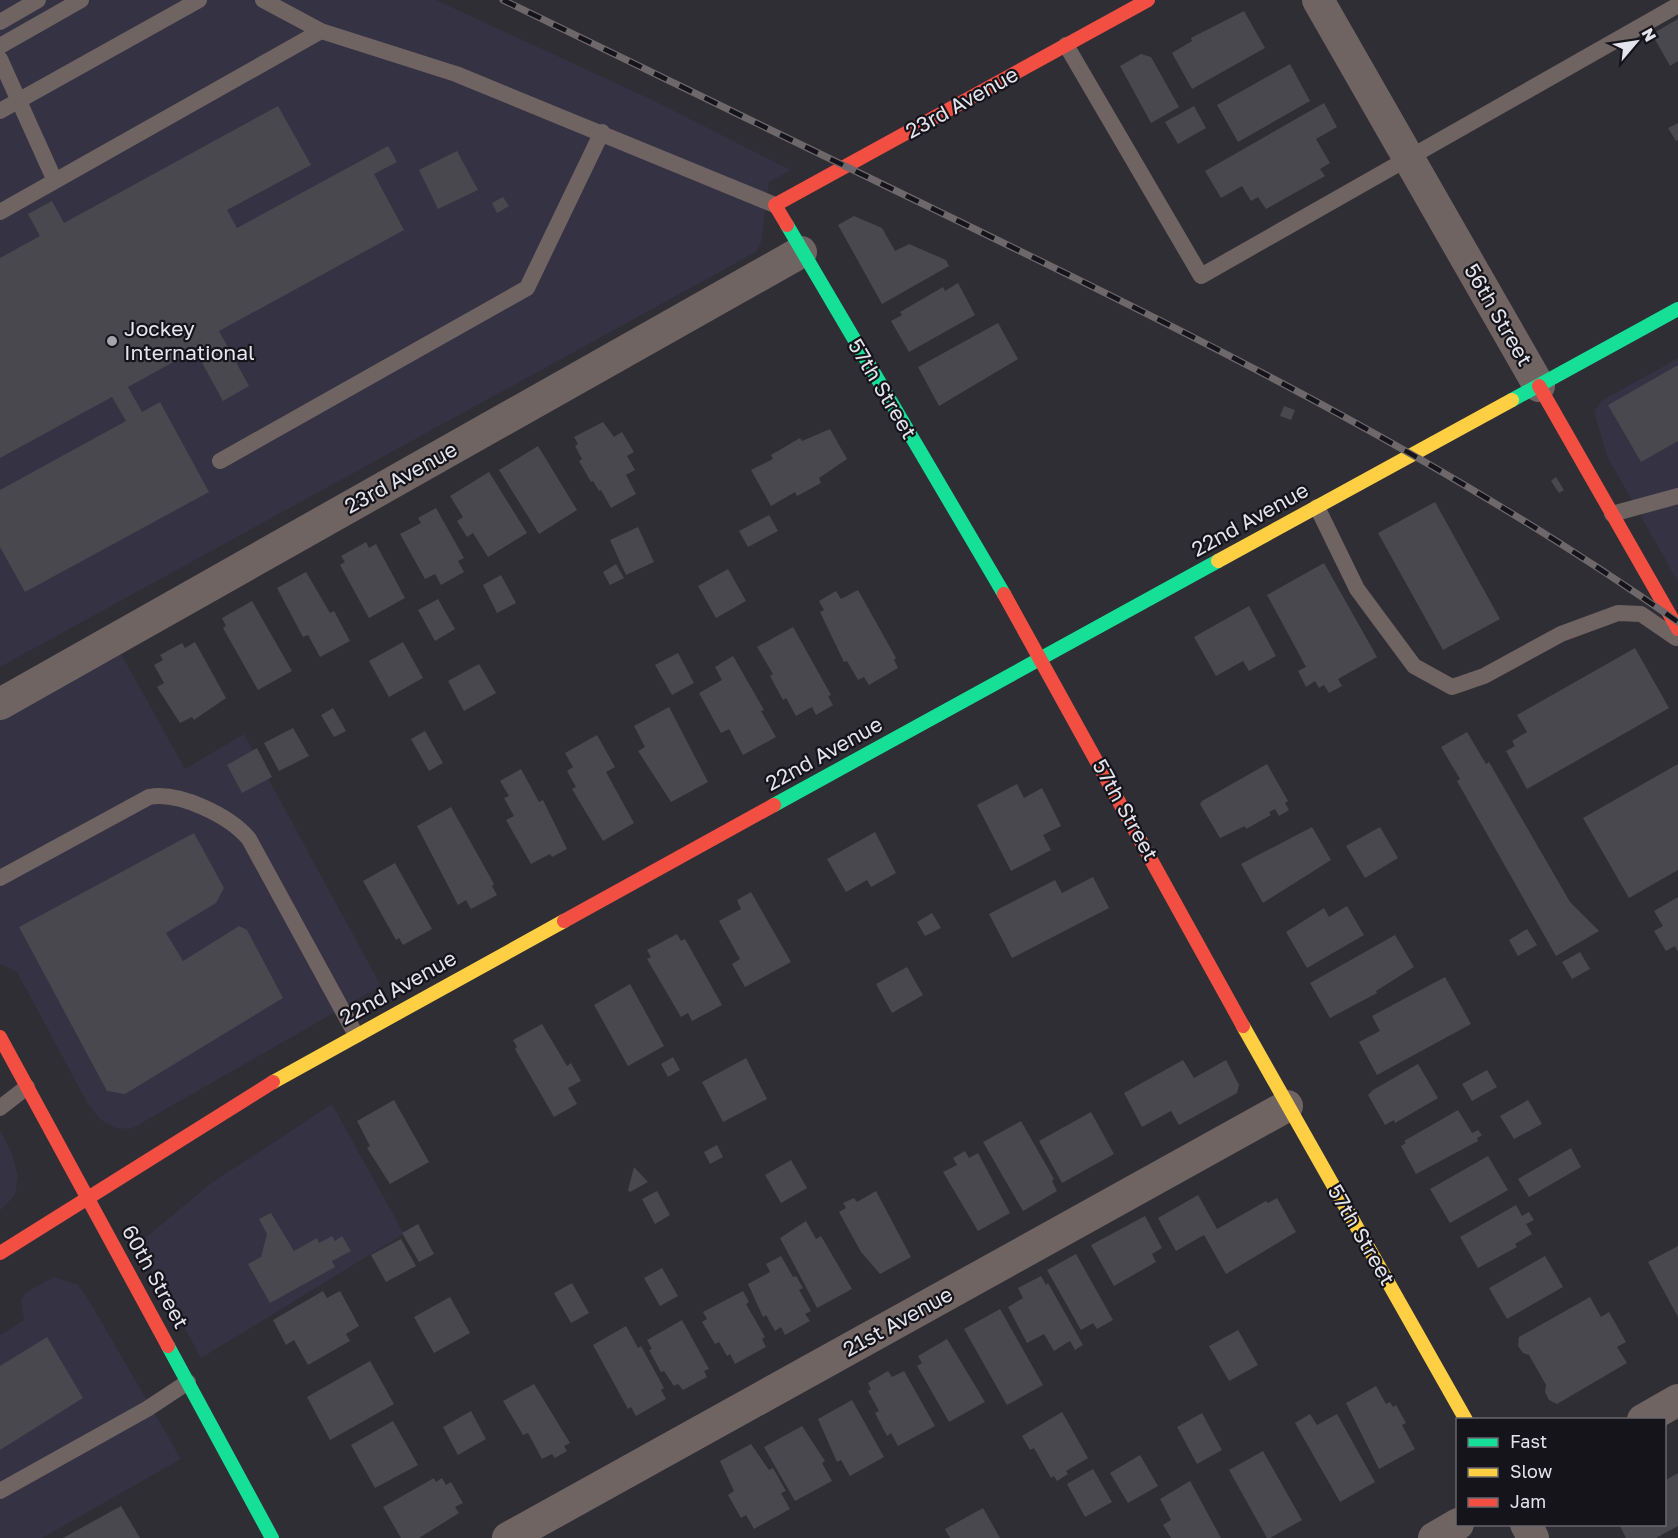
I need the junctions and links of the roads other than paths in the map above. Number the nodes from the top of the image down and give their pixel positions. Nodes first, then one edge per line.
1 (38, 0) edge
2 (81, 0) edge
3 (199, 0) edge
4 (264, 0) edge
5 (1148, 0) edge
6 (1318, 0) edge
7 (1678, 5) edge
8 (14, 6) edge
9 (0, 22) edge
10 (321, 31) junction
11 (1066, 45) junction
12 (0, 46) edge
13 (0, 59) edge
14 (18, 100) junction
15 (0, 111) edge
16 (602, 132) junction
17 (1407, 157) junction
18 (55, 181) junction
19 (775, 205) junction
20 (0, 212) edge
21 (801, 252) junction
22 (1678, 309) edge
23 (1539, 386) junction
24 (220, 461) dead end
25 (1678, 496) edge
26 (1317, 507) junction
27 (1612, 514) junction
28 (1678, 629) edge
29 (1678, 638) edge
30 (1042, 658) junction
31 (0, 704) edge
32 (0, 878) edge
33 (356, 1035) junction
34 (0, 1037) edge
35 (27, 1087) junction
36 (1287, 1106) junction
37 (0, 1108) edge
38 (87, 1197) junction
39 (0, 1253) edge
40 (188, 1382) junction
41 (1678, 1400) edge
42 (1465, 1418) edge
43 (1645, 1418) edge
44 (0, 1491) edge
45 (1456, 1525) edge
46 (272, 1538) edge
47 (508, 1538) edge
48 (1434, 1538) edge

1 - 8 lane
2 - 12 lane
3 - 14 lane
4 - 10 lane
5 - 11 street, 23rd Avenue
6 - 17 street, 56th Street
7 - 17 lane
8 - 9 lane
10 - 16 lane
10 - 18 lane
11 - 17 lane
11 - 19 street, 23rd Avenue
13 - 14 lane
14 - 15 lane
14 - 18 lane
16 - 19 lane
16 - 24 lane
17 - 23 street, 56th Street
18 - 20 lane
19 - 21 street, 57th Street
21 - 30 street, 57th Street
21 - 31 street, 23rd Avenue
22 - 23 street, 22nd Avenue
23 - 26 street, 22nd Avenue
23 - 27 street, 56th Street
25 - 27 lane
26 - 29 lane
26 - 30 street, 22nd Avenue
27 - 28 street, 56th Street
30 - 33 street, 22nd Avenue
30 - 36 street, 57th Street
32 - 33 lane
33 - 38 street, 22nd Avenue
34 - 35 street, 60th Street
35 - 37 lane
35 - 38 street, 60th Street
36 - 42 street, 57th Street
36 - 47 street, 21st Avenue
38 - 39 street, 22nd Avenue
38 - 40 street, 60th Street
40 - 44 lane
40 - 46 street, 60th Street
41 - 43 street
45 - 48 street

